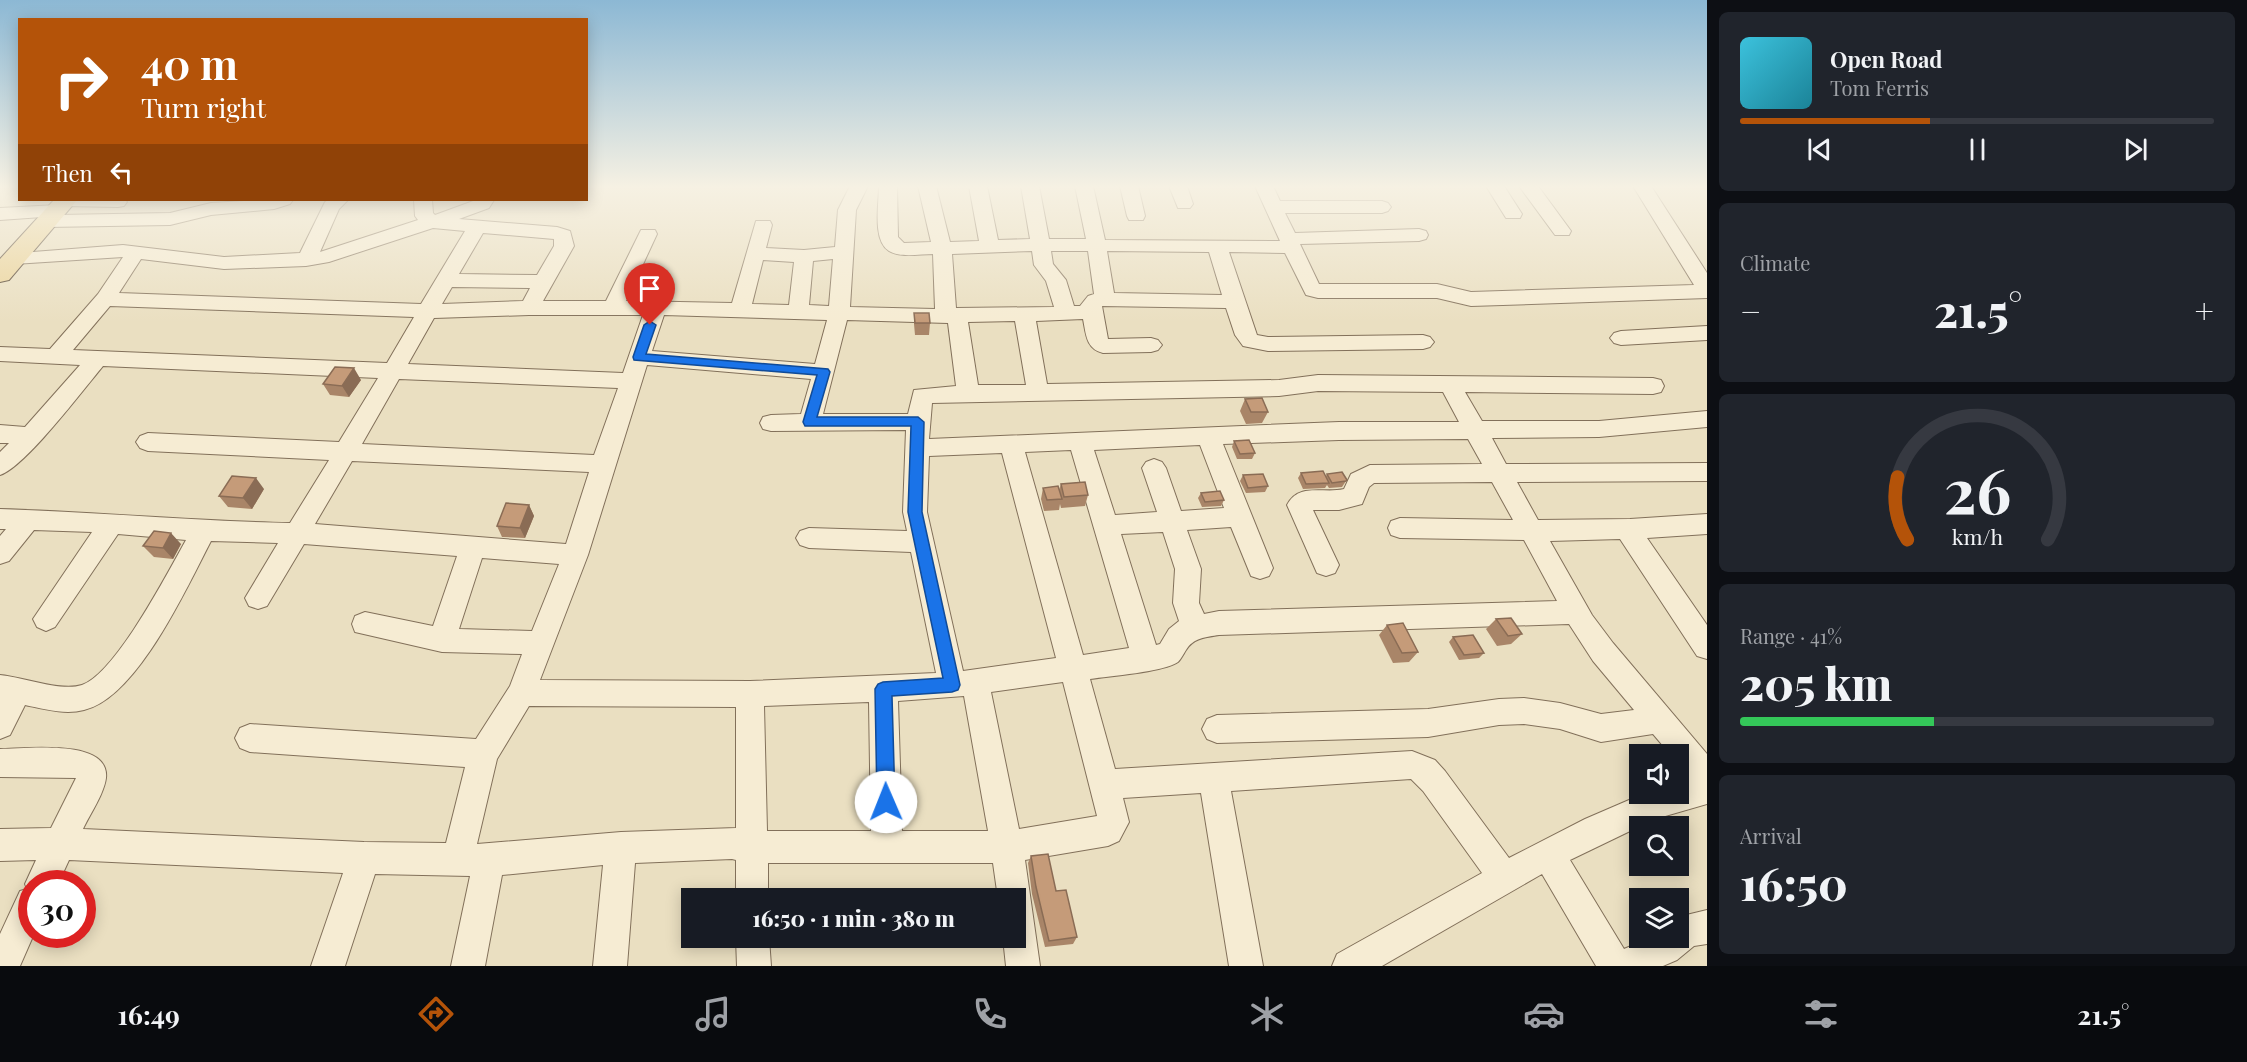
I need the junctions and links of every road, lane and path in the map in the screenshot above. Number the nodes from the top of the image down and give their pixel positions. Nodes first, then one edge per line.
1 (38, 231) edge
2 (319, 231) edge
3 (403, 231) edge
4 (474, 231) edge
5 (538, 231) edge
6 (761, 231) edge
7 (845, 231) edge
8 (889, 231) edge
9 (938, 231) edge
10 (987, 231) edge
11 (1038, 231) edge
12 (1094, 231) edge
13 (1284, 231) edge
14 (1670, 231) edge
15 (648, 234) dead end
16 (1419, 235) dead end
17 (1289, 243) junction
18 (1040, 245) junction
19 (990, 246) junction
20 (1097, 246) junction
21 (1217, 246) junction
22 (942, 248) junction
23 (136, 252) junction
24 (844, 252) junction
25 (755, 254) junction
26 (804, 255) junction
27 (306, 260) junction
28 (7, 266) edge
29 (444, 280) junction
30 (543, 282) junction
31 (1707, 290) edge
32 (105, 299) junction
33 (1098, 302) junction
34 (1235, 302) junction
35 (529, 308) junction
36 (656, 308) junction
37 (612, 309) junction
38 (428, 311) junction
39 (740, 312) junction
40 (798, 312) junction
41 (839, 313) junction
42 (1024, 314) junction
43 (1066, 314) junction
44 (952, 316) junction
45 (1707, 333) edge
46 (1621, 338) dead end
47 (1423, 342) dead end
48 (1151, 345) dead end
49 (0, 354) edge
50 (55, 357) junction
51 (97, 359) junction
52 (635, 369) junction
53 (393, 370) junction
54 (824, 372) junction
55 (1449, 383) junction
56 (1653, 386) dead end
57 (968, 393) junction
58 (1038, 393) junction
59 (1707, 419) edge
60 (810, 422) junction
61 (918, 422) junction
62 (771, 423) dead end
63 (1474, 430) junction
64 (0, 434) edge
65 (31, 436) junction
66 (1208, 436) junction
67 (1080, 441) junction
68 (148, 442) dead end
69 (1011, 443) junction
70 (918, 448) junction
71 (345, 453) junction
72 (603, 464) junction
73 (0, 466) edge
74 (1154, 468) dead end
75 (1706, 473) edge
76 (1500, 475) junction
77 (1240, 517) junction
78 (0, 519) edge
79 (29, 519) junction
80 (1172, 521) junction
81 (112, 523) junction
82 (1707, 524) edge
83 (1107, 525) junction
84 (1400, 528) dead end
85 (1627, 530) junction
86 (204, 531) junction
87 (1531, 531) junction
88 (295, 533) junction
89 (809, 538) dead end
90 (921, 542) junction
91 (473, 547) junction
92 (0, 554) edge
93 (575, 555) junction
94 (1326, 565) dead end
95 (1260, 568) dead end
96 (258, 598) dead end
97 (1576, 612) junction
98 (46, 619) dead end
99 (365, 624) dead end
100 (1195, 627) junction
101 (442, 640) junction
102 (540, 643) junction
103 (1707, 647) edge
104 (1146, 658) junction
105 (1073, 667) junction
106 (963, 683) junction
107 (9, 689) edge
108 (883, 689) junction
109 (521, 693) junction
110 (750, 694) junction
111 (1660, 720) junction
112 (0, 725) edge
113 (1217, 729) dead end
114 (250, 738) dead end
115 (483, 754) junction
116 (0, 763) edge
117 (1212, 777) junction
118 (1707, 777) edge
119 (1105, 784) junction
120 (1707, 789) edge
121 (59, 844) junction
122 (0, 845) edge
123 (750, 847) junction
124 (887, 847) junction
125 (1007, 847) junction
126 (621, 848) junction
127 (1548, 854) junction
128 (364, 858) junction
129 (473, 860) junction
130 (47, 870) edge
131 (1505, 878) junction
132 (752, 888) edge
133 (1013, 888) edge
134 (1707, 927) edge
135 (1689, 930) edge
136 (18, 932) edge
137 (753, 948) edge
138 (1021, 948) edge
139 (1665, 948) edge
140 (2, 966) edge
141 (328, 966) edge
142 (468, 966) edge
143 (610, 966) edge
144 (754, 966) edge
145 (1023, 966) edge
146 (1246, 966) edge
147 (1349, 966) edge
148 (1615, 966) edge
149 (1624, 966) edge

1 - 28 main road
2 - 27 street
3 - 27 street
4 - 29 street
5 - 30 street
6 - 25 street
7 - 24 street
8 - 22 street
9 - 22 street
10 - 19 street
11 - 18 street
12 - 20 street
13 - 17 street
14 - 31 street
15 - 37 street
16 - 17 street
17 - 21 street
17 - 31 street
18 - 19 street
18 - 20 street
18 - 43 street
19 - 22 street
20 - 21 street
20 - 33 street
21 - 34 street
22 - 44 street
23 - 27 street
23 - 28 street
23 - 32 street
24 - 26 street
24 - 41 street
25 - 26 street
25 - 39 street
26 - 40 street
29 - 30 street
29 - 38 street
30 - 35 street
32 - 38 street
32 - 50 street
33 - 34 street
33 - 43 street
33 - 48 street
34 - 47 street
35 - 37 street
35 - 38 street
36 - 37 street
36 - 39 street
36 - 52 street
38 - 53 street
39 - 40 street
40 - 41 street
41 - 44 street
41 - 54 street
42 - 43 street
42 - 44 street
42 - 58 street
44 - 57 street
45 - 46 street
49 - 50 street
50 - 51 street
51 - 53 street
51 - 65 street
52 - 53 street
52 - 54 street
52 - 72 street
53 - 71 street
54 - 60 street
55 - 56 street
55 - 58 street
55 - 63 street
57 - 58 street
57 - 61 street
59 - 63 street
60 - 61 street
60 - 62 street
61 - 70 street
63 - 66 street
63 - 76 street
64 - 65 street
65 - 73 street
66 - 67 street
66 - 77 street
67 - 69 street
67 - 83 street
68 - 71 street
69 - 70 street
69 - 105 street
70 - 90 street
71 - 72 street
71 - 88 street
72 - 93 street
74 - 80 street
75 - 76 street
76 - 87 street
76 - 94 street
77 - 80 street
77 - 95 street
78 - 79 street
79 - 81 street
79 - 92 street
80 - 83 street
80 - 100 street
81 - 86 street
81 - 98 street
82 - 85 street
83 - 104 street
84 - 87 street
85 - 87 street
85 - 103 street
86 - 88 street
86 - 107 street
87 - 97 street
88 - 91 street
88 - 96 street
89 - 90 street
90 - 106 street
91 - 93 street
91 - 101 street
93 - 102 street
97 - 100 street
97 - 111 street
99 - 101 street
100 - 104 street
101 - 102 street
102 - 109 street
104 - 105 street
105 - 106 street
105 - 119 street
106 - 108 street
106 - 125 street
107 - 112 street
108 - 110 street
108 - 124 street
109 - 110 street
109 - 115 street
110 - 123 street
111 - 113 street
111 - 118 street
114 - 115 street
115 - 129 street
116 - 121 street
117 - 119 street
117 - 131 street
117 - 146 street
119 - 125 street
120 - 127 street
121 - 122 street
121 - 128 street
121 - 130 street
123 - 124 street
123 - 126 street
123 - 132 street
124 - 125 street
125 - 133 street
126 - 129 street
126 - 143 street
127 - 131 street
127 - 148 street
128 - 129 street
128 - 141 street
129 - 142 street
131 - 147 street
134 - 135 street
136 - 140 street
137 - 144 street
138 - 145 street
139 - 149 street

